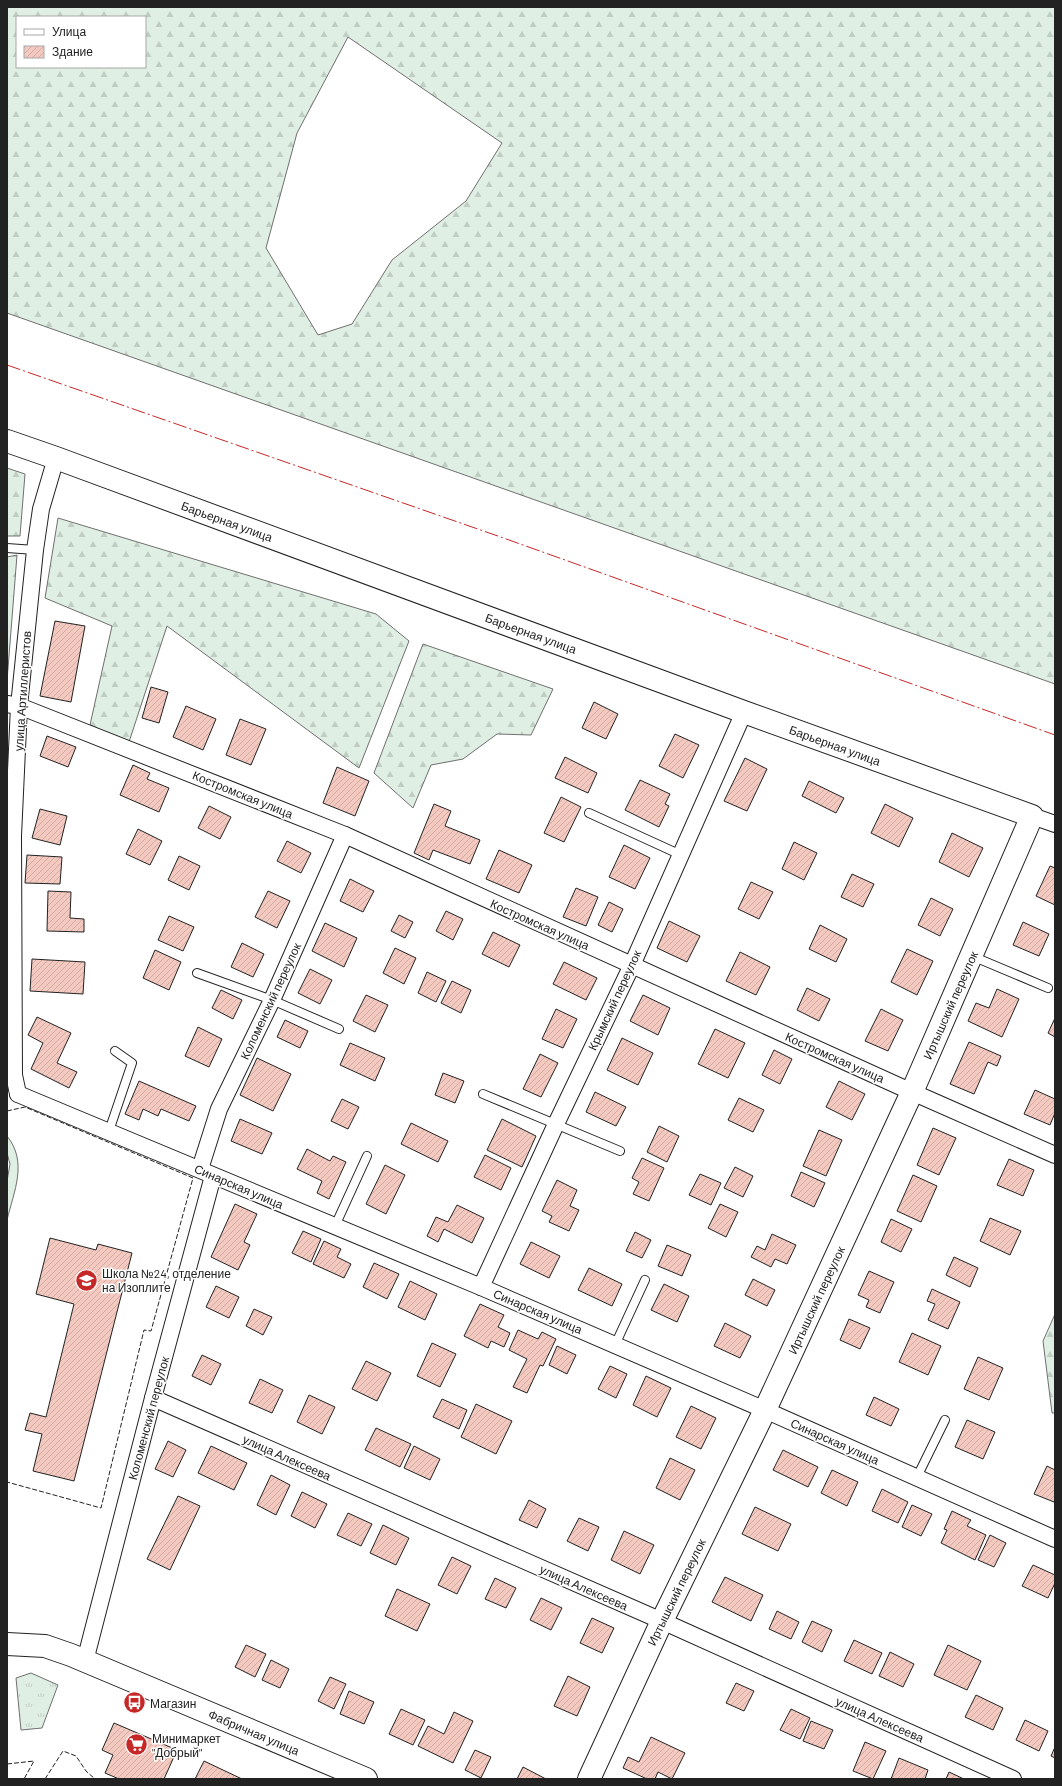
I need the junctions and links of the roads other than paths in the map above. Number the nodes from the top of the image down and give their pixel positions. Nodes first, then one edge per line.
1 (7, 441) edge
2 (56, 458) junction
3 (7, 548) edge
4 (35, 550) junction
5 (13, 705) edge
6 (744, 712) junction
7 (589, 813) dead end
8 (1032, 816) junction
9 (1055, 824) edge
10 (345, 835) junction
11 (10, 836) edge
12 (681, 855) junction
13 (972, 955) junction
14 (632, 965) junction
15 (197, 972) dead end
16 (1048, 988) dead end
17 (272, 1000) junction
18 (339, 1029) dead end
19 (115, 1051) dead end
20 (912, 1092) junction
21 (483, 1094) dead end
22 (12, 1095) edge
23 (556, 1124) junction
24 (109, 1132) junction
25 (620, 1151) dead end
26 (1055, 1155) edge
27 (367, 1156) dead end
28 (206, 1173) junction
29 (335, 1226) junction
30 (646, 1280) dead end
31 (481, 1287) junction
32 (615, 1345) junction
33 (153, 1398) junction
34 (765, 1410) junction
35 (945, 1420) dead end
36 (917, 1477) junction
37 (1055, 1539) edge
38 (662, 1621) junction
39 (7, 1644) edge
40 (86, 1661) junction
41 (366, 1779) edge
42 (589, 1779) edge
43 (1013, 1779) edge

1 - 2 street, Барьерная улица
2 - 4 street, улица Артиллеристов
2 - 6 street, Барьерная улица
3 - 4 lane
4 - 5 street, улица Артиллеристов
5 - 10 street, Костромская улица
5 - 11 street, улица Артиллеристов
6 - 8 street, Барьерная улица
6 - 12 street, Крымский переулок
7 - 12 lane
8 - 9 street, Барьерная улица
8 - 13 street, Иртышский переулок
10 - 14 street, Костромская улица
10 - 17 street, Коломенский переулок
11 - 22 street, улица Артиллеристов
12 - 14 street, Крымский переулок
13 - 16 lane
13 - 20 street, Иртышский переулок
14 - 20 street, Костромская улица
14 - 23 street, Крымский переулок
15 - 17 lane
17 - 18 lane
17 - 28 street, Коломенский переулок
19 - 24 lane
20 - 26 street, Костромская улица
20 - 34 street, Иртышский переулок
21 - 23 lane
22 - 24 street, Синарская улица
23 - 25 lane
23 - 31 street, Крымский переулок
24 - 28 street, Синарская улица
27 - 29 lane
28 - 29 street, Синарская улица
28 - 33 street, Коломенский переулок
29 - 31 street, Синарская улица
30 - 32 lane
31 - 32 street, Синарская улица
32 - 34 street, Синарская улица
33 - 38 street, улица Алексеева
33 - 40 street, Коломенский переулок
34 - 36 street, Синарская улица
34 - 38 street, Иртышский переулок
35 - 36 lane
36 - 37 street, Синарская улица
38 - 42 street, Иртышский переулок
38 - 43 street, улица Алексеева
39 - 40 street, Фабричная улица
40 - 41 street, Фабричная улица

